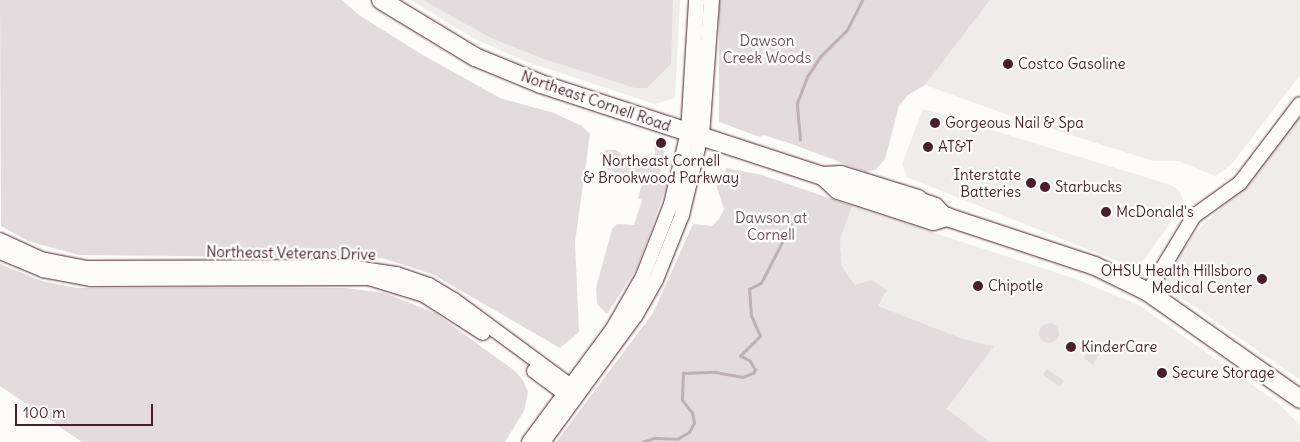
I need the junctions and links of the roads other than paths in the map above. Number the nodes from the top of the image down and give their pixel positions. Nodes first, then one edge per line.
1 (380, 0) edge
2 (696, 0) edge
3 (711, 0) edge
4 (1300, 104) edge
5 (695, 134) junction
6 (823, 176) junction
7 (918, 199) joint
8 (947, 217) junction
9 (0, 240) edge
10 (0, 252) edge
11 (1148, 292) junction
12 (572, 393) junction
13 (1300, 399) edge
14 (529, 442) edge
15 (542, 442) edge

1 - 5 highway, Northeast Cornell Road
2 - 5 main road
3 - 5 main road
4 - 11 street
5 - 6 highway, Northeast Cornell Road
5 - 12 street
6 - 7 highway, Northeast Cornell Road
6 - 8 highway, Northeast Cornell Road
7 - 8 main road, Northeast Cornell Road
8 - 11 highway, Northeast Cornell Road
9 - 12 street, Northeast Veterans Drive
10 - 12 street, Northeast Veterans Drive
11 - 13 highway, Northeast Cornell Road
12 - 14 street
12 - 15 street

